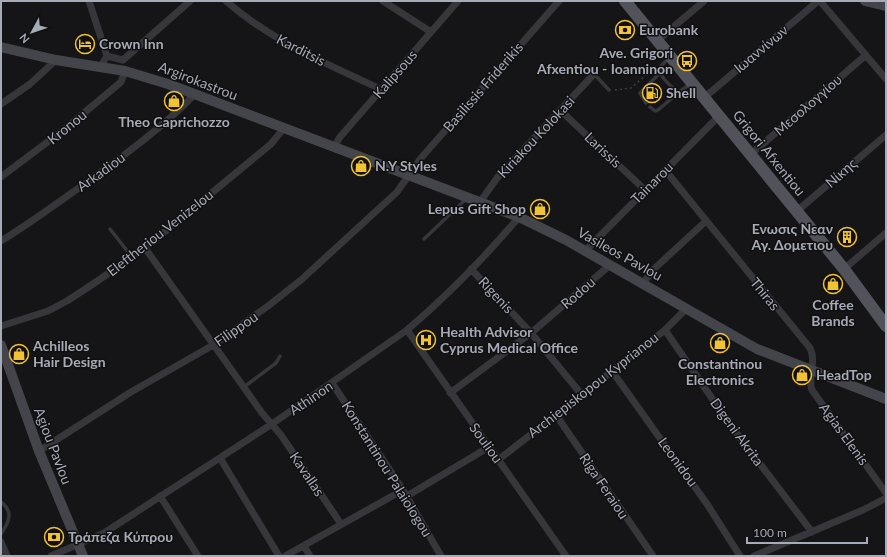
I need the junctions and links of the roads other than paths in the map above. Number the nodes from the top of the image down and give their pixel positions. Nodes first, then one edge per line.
1 (89, 1) edge
2 (190, 1) edge
3 (226, 1) edge
4 (383, 1) edge
5 (458, 1) edge
6 (559, 1) edge
7 (625, 1) edge
8 (704, 1) edge
9 (819, 1) edge
10 (865, 1) edge
11 (886, 6) edge
12 (431, 32) junction
13 (658, 40) junction
14 (1, 47) edge
15 (866, 55) junction
16 (107, 56) junction
17 (671, 56) junction
18 (56, 60) junction
19 (124, 60) junction
20 (101, 66) junction
21 (126, 71) junction
22 (660, 72) junction
23 (594, 74) joint
24 (886, 79) edge
25 (692, 82) junction
26 (382, 90) junction
27 (610, 90) road end
28 (678, 93) junction
29 (194, 95) junction
30 (705, 97) junction
31 (646, 103) dead end
32 (1, 104) edge
33 (650, 107) dead end
34 (561, 111) junction
35 (720, 115) junction
36 (284, 128) junction
37 (886, 135) edge
38 (334, 147) junction
39 (751, 154) junction
40 (665, 170) junction
41 (409, 175) junction
42 (1, 177) edge
43 (644, 189) junction
44 (468, 197) junction
45 (480, 202) junction
46 (797, 211) junction
47 (519, 217) junction
48 (706, 221) junction
49 (110, 229) dead end
50 (886, 233) edge
51 (424, 239) dead end
52 (1, 241) edge
53 (145, 248) junction
54 (585, 251) junction
55 (132, 257) junction
56 (610, 265) junction
57 (471, 269) junction
58 (844, 269) junction
59 (643, 283) junction
60 (686, 309) junction
61 (884, 320) edge
62 (1, 326) edge
63 (407, 330) junction
64 (665, 330) junction
65 (531, 333) junction
66 (215, 344) junction
67 (1, 345) edge
68 (280, 356) dead end
69 (612, 371) junction
70 (812, 371) junction
71 (332, 383) junction
72 (244, 387) junction
73 (450, 394) junction
74 (582, 395) junction
75 (886, 399) edge
76 (556, 415) junction
77 (272, 424) junction
78 (489, 447) junction
79 (39, 451) junction
80 (220, 458) junction
81 (498, 460) junction
82 (405, 493) junction
83 (886, 493) edge
84 (160, 496) junction
85 (886, 498) edge
86 (1, 502) edge
87 (341, 524) junction
88 (812, 532) junction
89 (1, 534) edge
90 (1, 542) edge
91 (77, 546) junction
92 (304, 546) junction
93 (7, 556) edge
94 (51, 556) edge
95 (83, 556) edge
96 (198, 556) edge
97 (279, 556) edge
98 (285, 556) edge
99 (310, 556) edge
100 (440, 556) edge
101 (566, 556) edge
102 (653, 556) edge
103 (740, 556) edge
104 (754, 556) edge

1 - 16 street
2 - 19 street
3 - 26 street, Karditsis
4 - 12 street
5 - 12 street, Kalipsous
6 - 41 street, Basilissis Friderikis
7 - 13 main road, Grigori Afxentiou
8 - 13 street
9 - 15 street
9 - 30 street, Ιωαννίνων
10 - 11 street
12 - 26 street, Kalipsous
13 - 17 main road, Grigori Afxentiou
14 - 18 street, Argirokastrou
15 - 24 street
15 - 39 street, Μεσολογγίου
16 - 19 street
16 - 20 street
17 - 22 lane
17 - 25 main road, Grigori Afxentiou
18 - 20 street, Argirokastrou
18 - 32 street
19 - 21 street
20 - 21 street, Argirokastrou
21 - 29 street, Argirokastrou
21 - 42 street, Kronou
22 - 28 lane
22 - 31 lane
23 - 27 lane
23 - 34 street, Kiriakou Kolokasi
25 - 28 lane
25 - 30 main road, Grigori Afxentiou
26 - 38 street, Kalipsous
28 - 33 lane
29 - 36 street, Argirokastrou
29 - 52 street, Arkadiou
30 - 35 main road, Grigori Afxentiou
34 - 43 street, Larissis
34 - 45 street, Kiriakou Kolokasi
35 - 39 main road, Grigori Afxentiou
35 - 40 street, Tainarou
36 - 38 street, Argirokastrou
36 - 53 street, Eleftheriou Venizelou
37 - 46 street, Νίκης
38 - 41 street, Vasileos Pavlou
39 - 46 main road, Grigori Afxentiou
40 - 43 street, Tainarou
40 - 48 street, Thiras
41 - 44 street, Vasileos Pavlou
41 - 66 street, Filippou
43 - 54 street, Tainarou
44 - 45 street, Vasileos Pavlou
44 - 51 lane
45 - 47 street, Vasileos Pavlou
46 - 58 main road, Grigori Afxentiou
47 - 54 street, Vasileos Pavlou
47 - 57 street, Athinon
48 - 59 street
48 - 70 street, Thiras
49 - 55 lane
50 - 58 street
53 - 55 street, Eleftheriou Venizelou
53 - 66 street, Kavallas
54 - 56 street, Vasileos Pavlou
55 - 62 street, Eleftheriou Venizelou
56 - 59 street, Vasileos Pavlou
56 - 65 street, Rodou
57 - 63 street, Athinon
57 - 65 street, Rigenis
58 - 61 main road, Grigori Afxentiou
59 - 60 street, Vasileos Pavlou
60 - 64 street, Archiepiskopou Kyprianou
60 - 70 street, Vasileos Pavlou
63 - 71 street, Athinon
63 - 73 street, Souliou
64 - 69 street, Archiepiskopou Kyprianou
64 - 88 street, Digeni Akrita
65 - 73 street, Rodou
65 - 74 street, Rigenis
66 - 72 street, Kavallas
66 - 79 street, Filippou
67 - 79 street, Agiou Pavlou
68 - 72 lane
69 - 74 street, Archiepiskopou Kyprianou
69 - 103 street, Leonidou
70 - 75 street, Vasileos Pavlou
70 - 83 street, Agias Elenis
71 - 77 street, Athinon
71 - 82 street, Konstantinou Palaiologou
72 - 77 street, Kavallas
73 - 78 street, Souliou
74 - 76 street, Archiepiskopou Kyprianou
76 - 81 street, Archiepiskopou Kyprianou
76 - 102 street, Riga Feraiou
77 - 80 street, Athinon
77 - 87 street, Kavallas
78 - 81 street, Souliou
78 - 82 street
79 - 91 street, Agiou Pavlou
80 - 84 street, Athinon
80 - 97 street
81 - 101 street, Souliou
82 - 87 street
82 - 100 street, Konstantinou Palaiologou
84 - 91 street, Athinon
84 - 96 street
85 - 88 street
86 - 89 lane
87 - 92 street
88 - 104 street
90 - 93 street
91 - 94 street, Athinon
91 - 95 street, Agiou Pavlou
92 - 98 street
92 - 99 street

